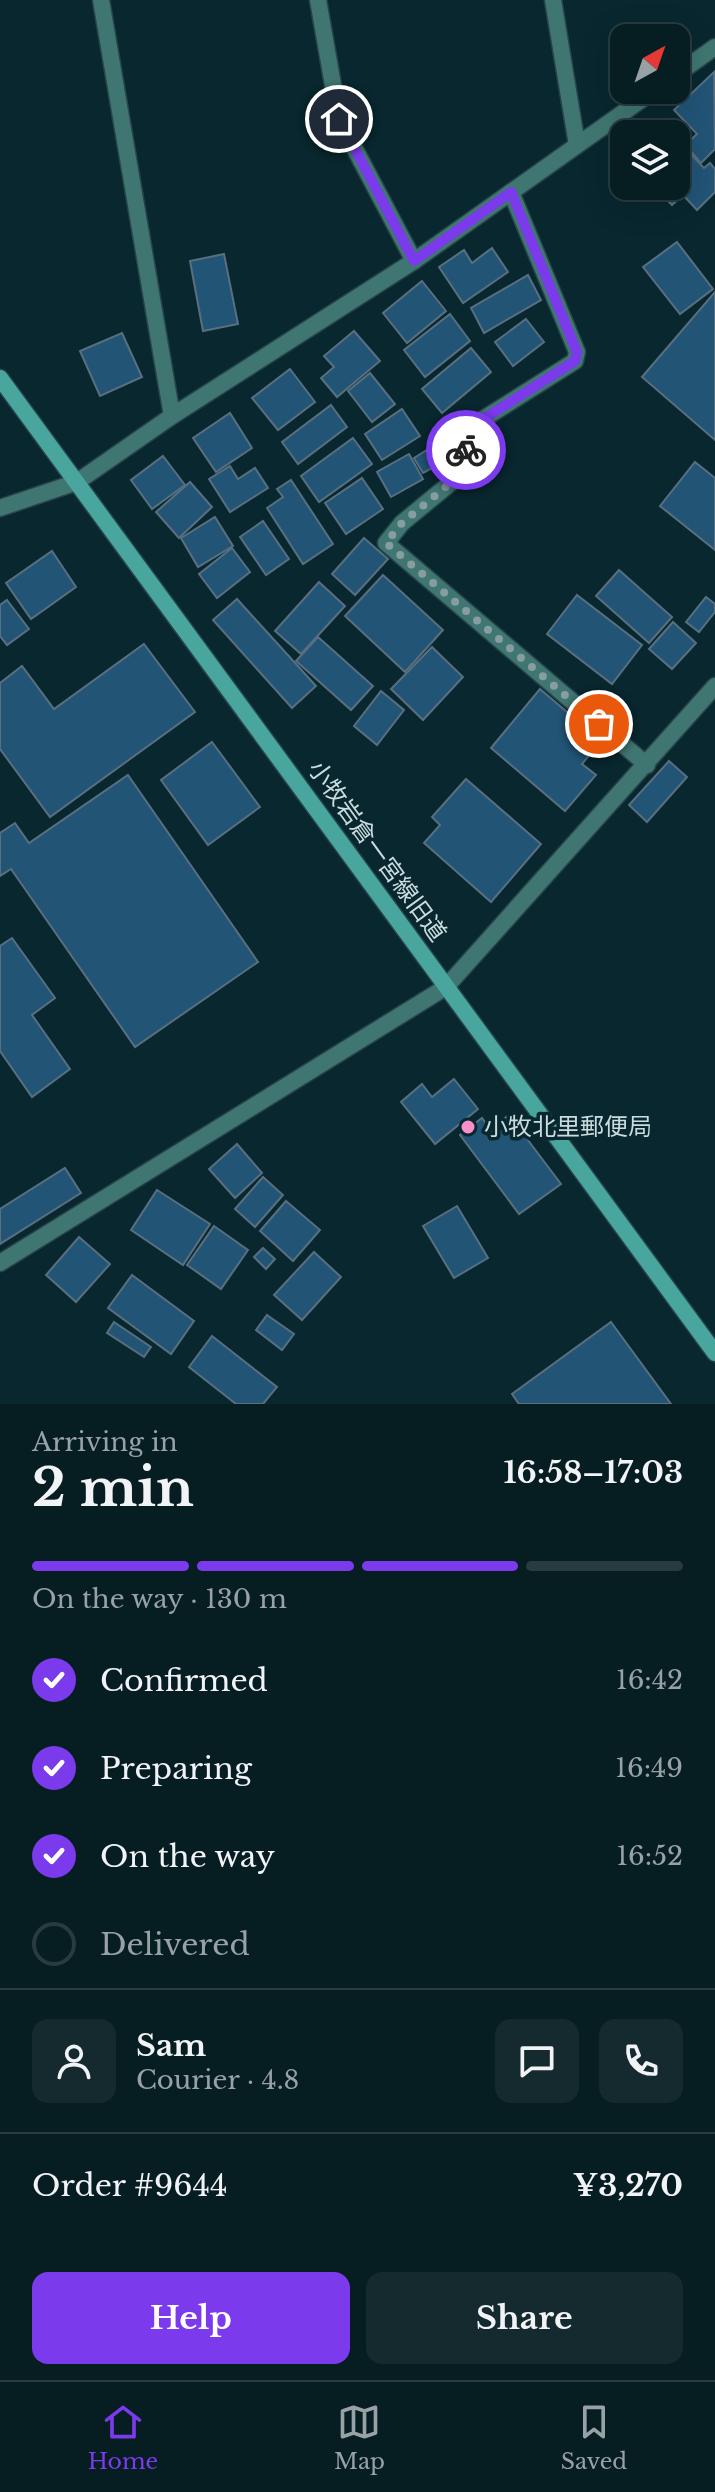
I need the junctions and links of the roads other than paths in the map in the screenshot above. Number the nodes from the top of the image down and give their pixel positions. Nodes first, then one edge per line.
1 (101, 0) edge
2 (318, 0) edge
3 (553, 0) edge
4 (715, 47) edge
5 (690, 65) edge
6 (635, 104) edge
7 (577, 145) junction
8 (511, 192) junction
9 (414, 261) junction
10 (0, 378) edge
11 (172, 416) junction
12 (77, 482) junction
13 (0, 508) edge
14 (715, 686) edge
15 (647, 765) junction
16 (446, 987) junction
17 (0, 1263) edge
18 (715, 1353) edge

1 - 11 street
2 - 9 street
3 - 7 street
4 - 5 street
6 - 7 street
7 - 8 street
8 - 9 street
8 - 15 street
9 - 11 street
10 - 12 street, 小牧岩倉一宮線旧道
11 - 12 street
12 - 13 street
12 - 16 street, 小牧岩倉一宮線旧道
14 - 15 street
15 - 16 street
16 - 17 street
16 - 18 street, 小牧岩倉一宮線旧道

